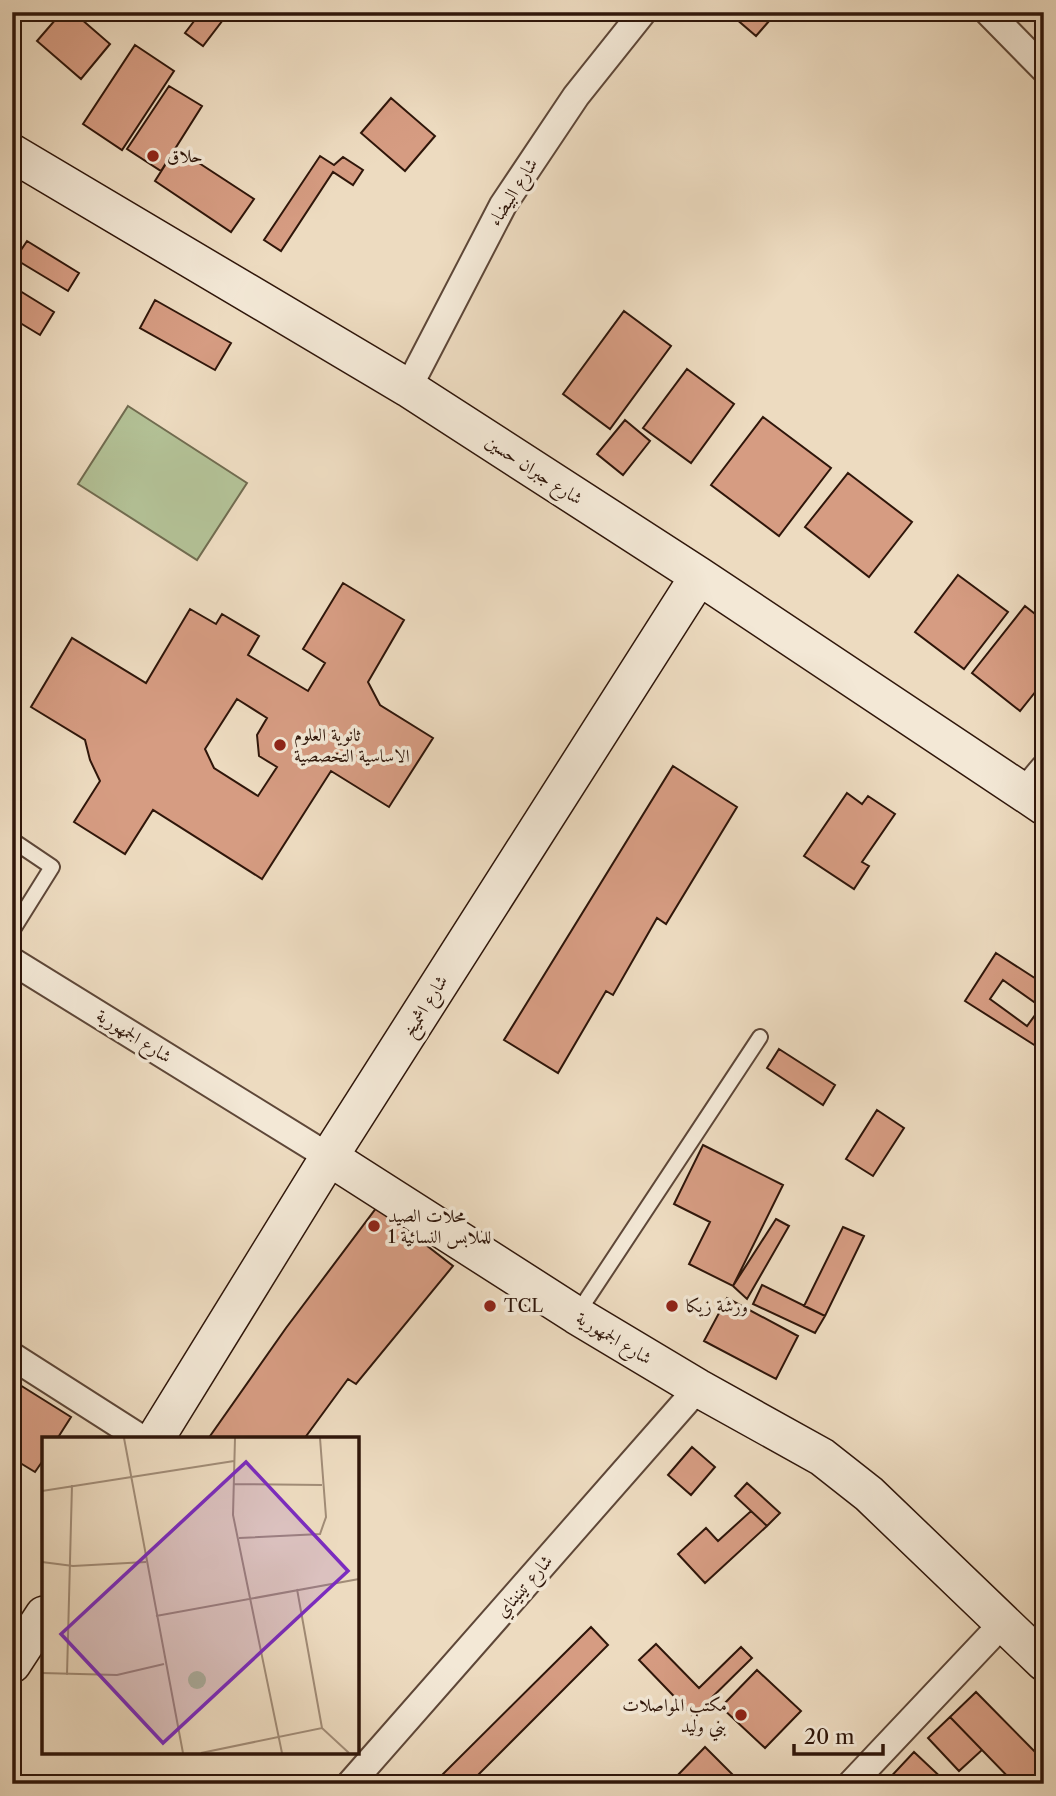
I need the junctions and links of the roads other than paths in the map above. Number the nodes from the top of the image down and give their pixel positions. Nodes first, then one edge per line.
1 (643, 12) edge
2 (988, 12) edge
3 (1044, 69) edge
4 (12, 153) edge
5 (408, 388) junction
6 (699, 576) junction
7 (1037, 789) edge
8 (12, 840) edge
9 (12, 931) edge
10 (12, 961) edge
11 (760, 1037) dead end
12 (330, 1157) junction
13 (576, 1315) junction
14 (12, 1356) edge
15 (698, 1388) junction
16 (139, 1437) edge
17 (156, 1437) edge
18 (42, 1618) edge
19 (1004, 1622) junction
20 (1044, 1662) edge
21 (12, 1664) edge
22 (350, 1784) edge
23 (851, 1784) edge

1 - 5 street, شارع البيضاء
2 - 3 street
4 - 5 main road, شارع جبران حسين
5 - 6 main road, شارع جبران حسين
6 - 7 main road, شارع جبران حسين
6 - 12 main road, شارع اشميخ
8 - 9 lane
10 - 12 street, شارع الجمهورية
11 - 13 lane
12 - 13 main road, شارع الجمهورية
12 - 17 main road, شارع اشميخ
13 - 15 main road, شارع الجمهورية
14 - 16 street
15 - 19 main road, شارع الجمهورية
15 - 22 street, شارع تينيناي
18 - 21 main road
19 - 20 main road, شارع الجمهورية
19 - 23 street

